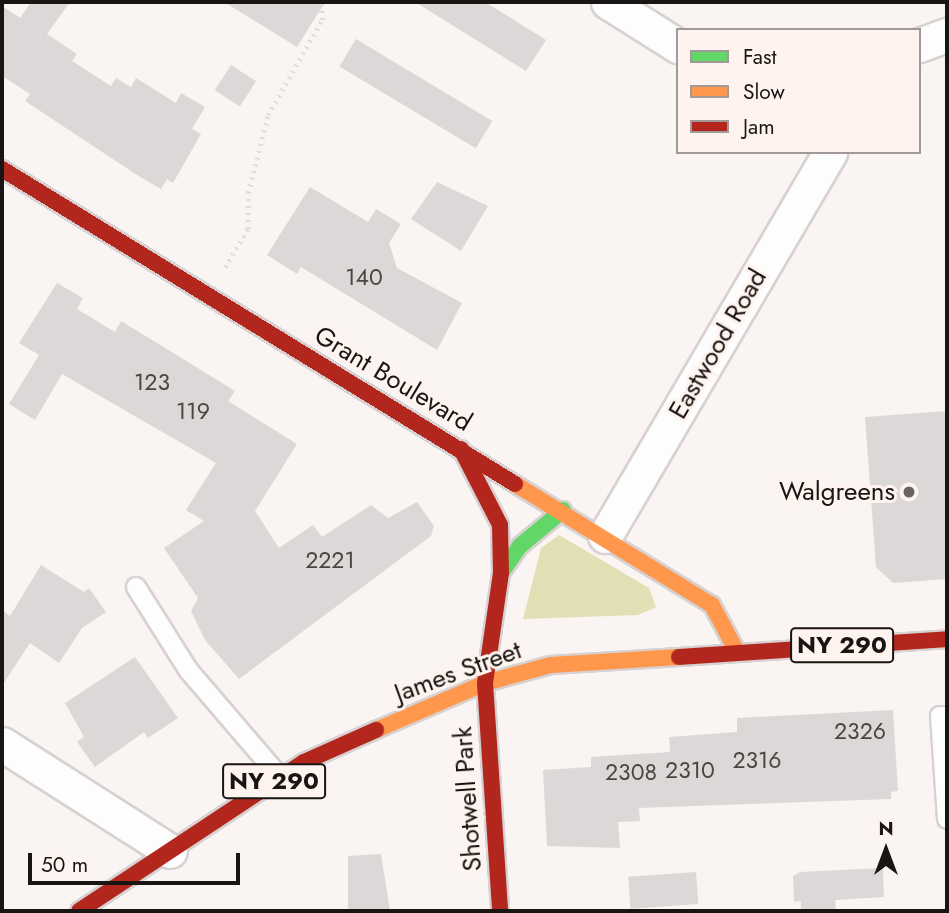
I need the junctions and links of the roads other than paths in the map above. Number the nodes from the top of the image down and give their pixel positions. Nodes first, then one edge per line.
1 (608, 2) edge
2 (947, 35) edge
3 (921, 44) edge
4 (676, 45) edge
5 (829, 154) edge
6 (2, 169) edge
7 (461, 449) junction
8 (563, 510) junction
9 (606, 536) junction
10 (500, 573) junction
11 (136, 587) dead end
12 (947, 639) edge
13 (737, 652) junction
14 (485, 683) junction
15 (947, 716) edge
16 (2, 744) edge
17 (280, 777) junction
18 (947, 819) edge
19 (170, 851) junction
20 (79, 911) edge
21 (500, 911) edge

1 - 4 street
2 - 3 street
5 - 9 street, Eastwood Road
6 - 7 street, Grant Boulevard
7 - 8 street, Grant Boulevard
7 - 10 street, Shotwell Park
8 - 9 street, Grant Boulevard
8 - 10 street
9 - 13 street, Grant Boulevard
10 - 14 street, Shotwell Park
11 - 17 lane
12 - 13 street, James Street / NY 290
13 - 14 street, James Street / NY 290
14 - 17 street, James Street / NY 290
14 - 21 street, Shotwell Park
15 - 18 lane
16 - 19 street
17 - 19 street, James Street / NY 290
19 - 20 street, James Street / NY 290

